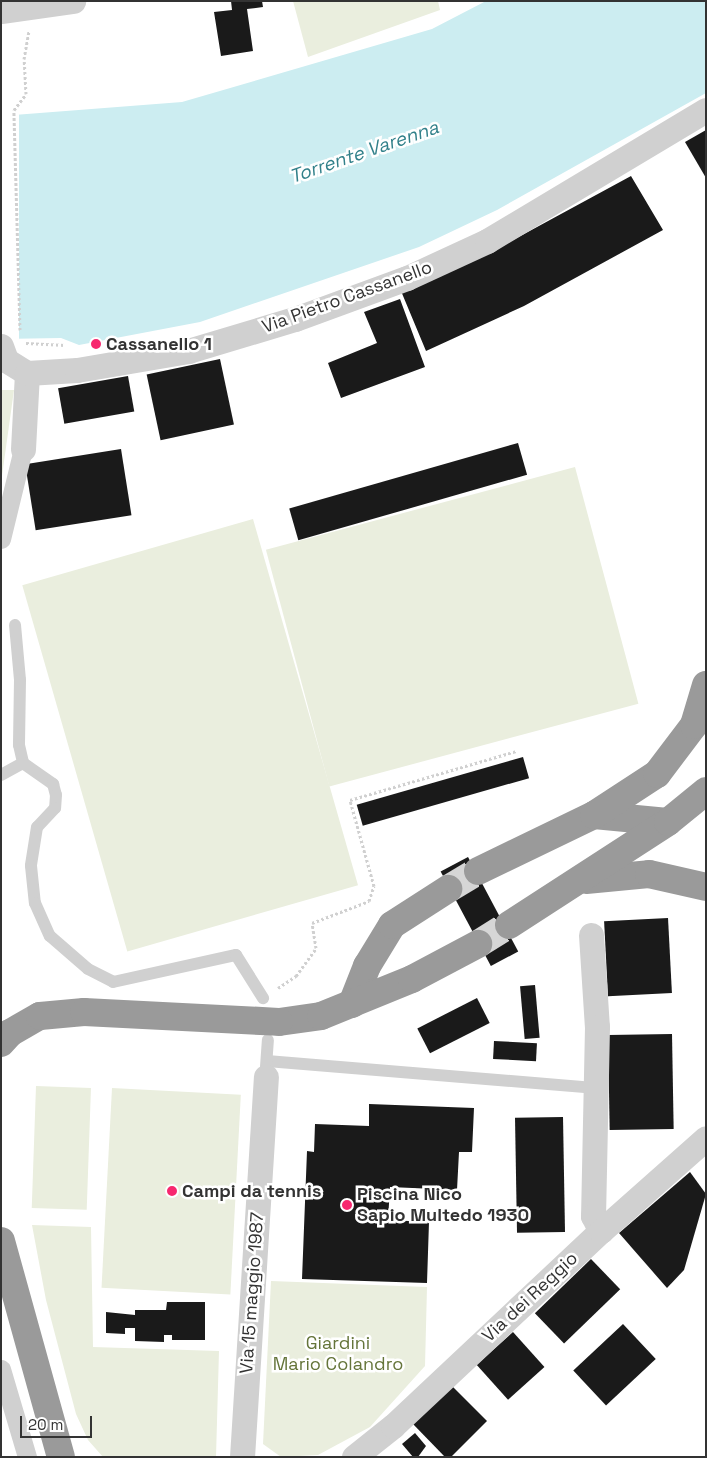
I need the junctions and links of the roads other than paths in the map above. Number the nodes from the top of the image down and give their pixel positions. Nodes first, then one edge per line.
1 (73, 1) edge
2 (1, 11) edge
3 (706, 110) edge
4 (14, 341) edge
5 (27, 373) junction
6 (23, 448) joint
7 (1, 539) edge
8 (15, 625) dead end
9 (706, 685) edge
10 (23, 763) junction
11 (1, 775) edge
12 (706, 791) edge
13 (594, 816) junction
14 (668, 822) junction
15 (478, 871) tunnel mouth
16 (570, 885) junction
17 (706, 887) edge
18 (448, 889) tunnel mouth
19 (510, 925) tunnel mouth
20 (591, 934) dead end
21 (478, 944) tunnel mouth
22 (264, 998) road end
23 (352, 1004) junction
24 (273, 1031) junction
25 (1, 1043) edge
26 (266, 1069) junction
27 (594, 1088) junction
28 (706, 1138) edge
29 (601, 1231) junction
30 (1, 1241) edge
31 (1, 1369) edge
32 (27, 1457) edge
33 (61, 1457) edge
34 (242, 1457) edge
35 (354, 1457) edge

1 - 2 street
3 - 5 street, Via Pietro Cassanello
4 - 5 street
5 - 6 street
6 - 7 street
8 - 10 lane
9 - 13 highway
10 - 11 lane
10 - 22 lane
12 - 14 highway
13 - 14 highway
13 - 15 highway
14 - 16 highway
16 - 17 highway
16 - 19 highway
18 - 23 highway
20 - 27 street
21 - 23 highway
23 - 24 highway
24 - 25 highway, bridge
24 - 26 lane, Via 15 maggio 1987
26 - 27 lane
26 - 34 street, Via 15 maggio 1987
27 - 29 street
28 - 29 street, Via dei Reggio
29 - 35 street, Via dei Reggio
30 - 33 highway
31 - 32 street

